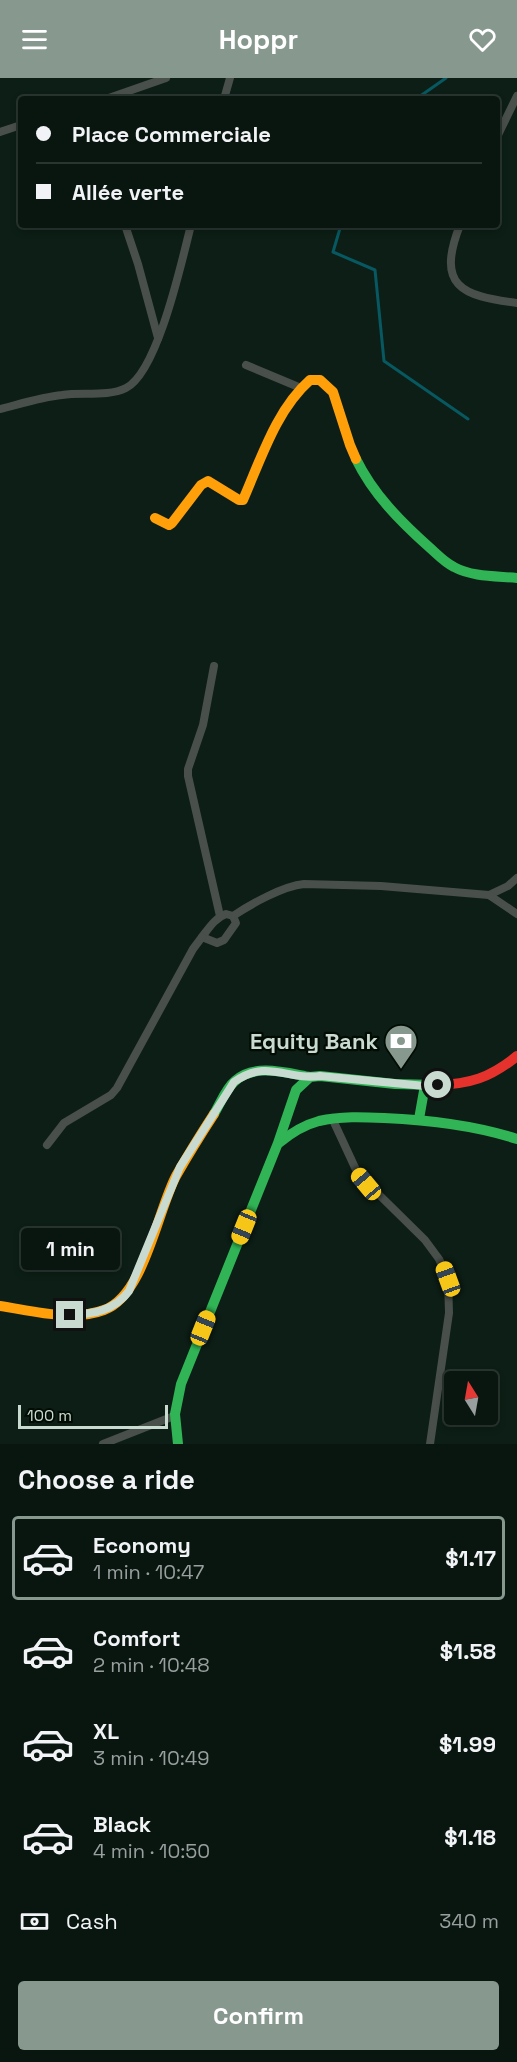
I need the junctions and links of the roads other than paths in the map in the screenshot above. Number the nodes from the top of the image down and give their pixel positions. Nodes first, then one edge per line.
1 (166, 78) edge
2 (230, 78) edge
3 (115, 96) edge
4 (225, 96) edge
5 (517, 96) edge
6 (18, 126) edge
7 (500, 130) edge
8 (0, 132) edge
9 (126, 228) edge
10 (190, 228) edge
11 (459, 228) edge
12 (517, 303) edge
13 (158, 339) junction
14 (246, 365) dead end
15 (301, 388) junction
16 (0, 409) edge
17 (156, 518) dead end
18 (517, 578) edge
19 (214, 666) dead end
20 (517, 878) edge
21 (489, 895) junction
22 (517, 914) edge
23 (220, 916) junction
24 (233, 916) junction
25 (202, 937) junction
26 (516, 1060) edge
27 (310, 1077) junction
28 (425, 1086) junction
29 (332, 1118) junction
30 (419, 1119) junction
31 (517, 1139) edge
32 (278, 1143) junction
33 (47, 1145) dead end
34 (0, 1306) edge
35 (174, 1416) junction
36 (103, 1444) edge
37 (178, 1444) edge
38 (430, 1444) edge

1 - 3 street
2 - 4 street
5 - 7 street
6 - 8 street
9 - 13 street
10 - 13 street
11 - 12 street
13 - 16 street
14 - 15 street
15 - 17 street
15 - 18 street
19 - 23 street
20 - 21 street
21 - 22 street
21 - 24 street
23 - 24 street
23 - 25 street
24 - 25 street
25 - 33 street
26 - 28 street
27 - 28 street
27 - 32 street
27 - 34 street
28 - 30 street
29 - 30 street
29 - 32 street
29 - 38 street
30 - 31 street
32 - 35 street
35 - 36 street
35 - 37 street

